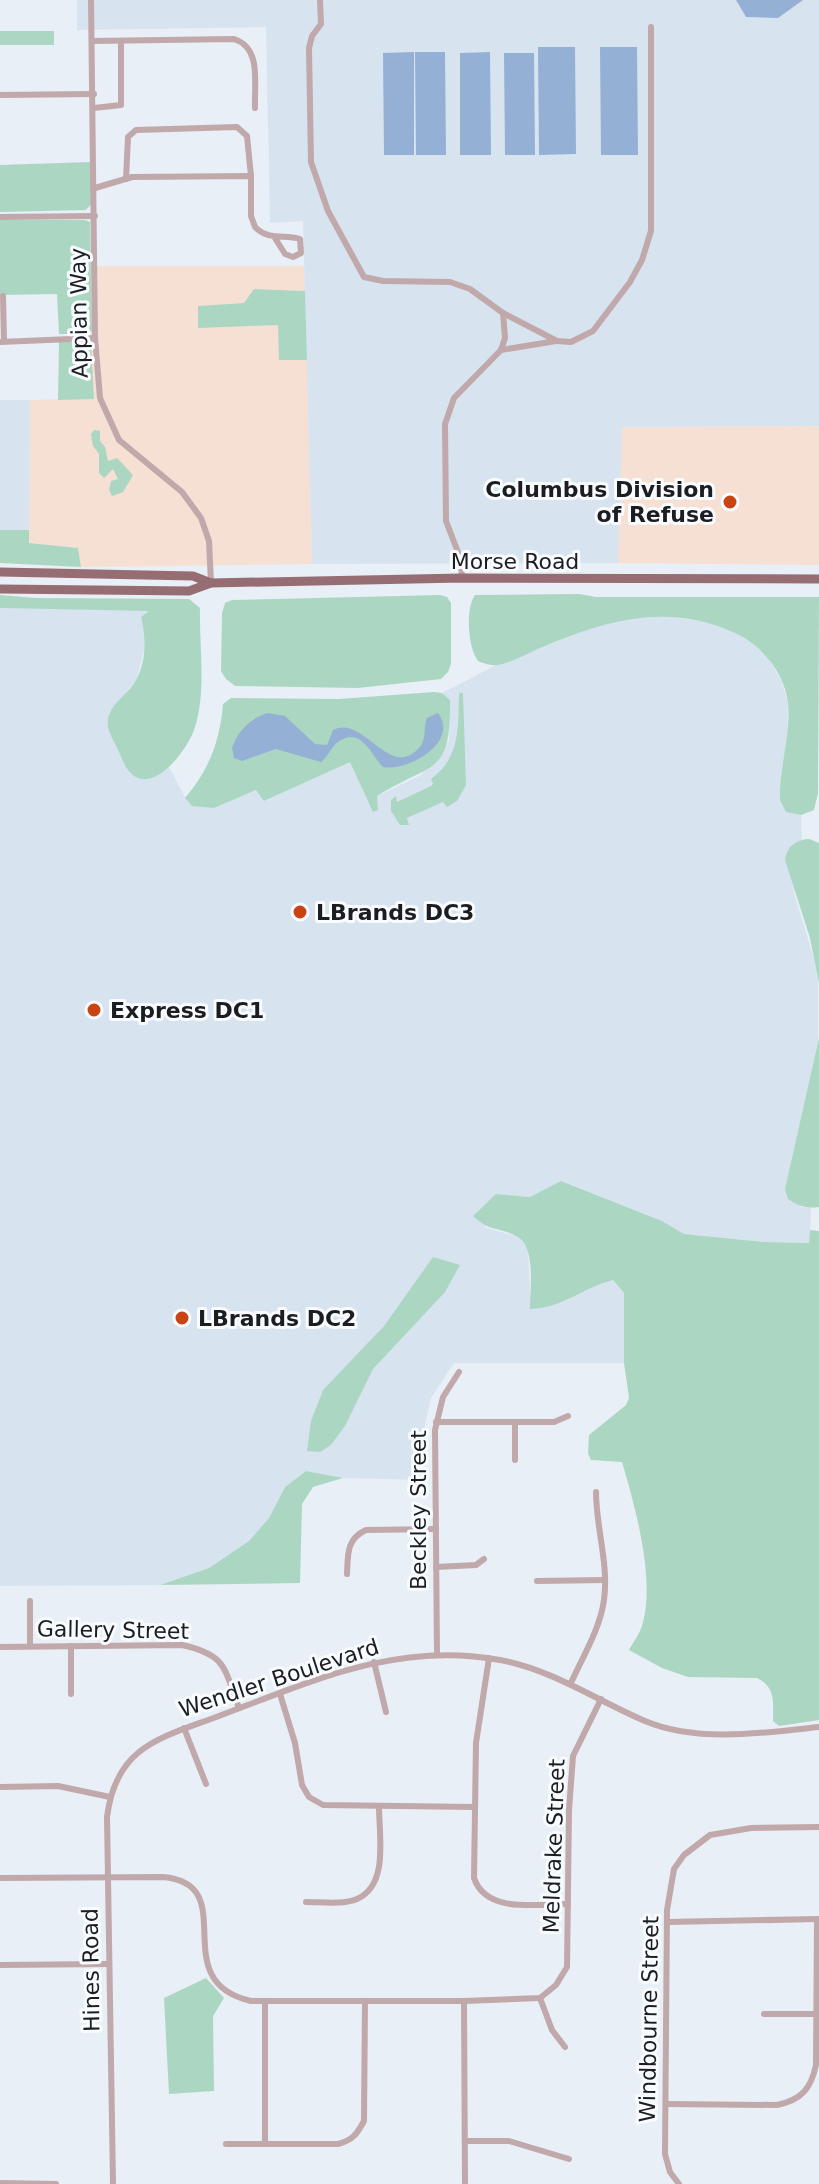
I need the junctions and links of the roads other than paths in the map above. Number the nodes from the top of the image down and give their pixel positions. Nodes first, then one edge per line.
1 (91, 0) edge
2 (320, 0) edge
3 (651, 27) dead end
4 (92, 41) junction
5 (121, 42) junction
6 (94, 94) junction
7 (0, 95) edge
8 (94, 108) junction
9 (255, 108) dead end
10 (251, 176) junction
11 (126, 179) junction
12 (95, 188) junction
13 (95, 216) junction
14 (0, 217) edge
15 (275, 238) junction
16 (3, 296) dead end
17 (503, 313) junction
18 (95, 338) junction
19 (2, 341) edge
20 (557, 341) junction
21 (501, 350) junction
22 (0, 572) edge
23 (462, 578) junction
24 (819, 579) edge
25 (211, 583) junction
26 (0, 589) edge
27 (459, 1372) dead end
28 (568, 1416) dead end
29 (436, 1422) junction
30 (515, 1423) junction
31 (515, 1460) dead end
32 (596, 1492) dead end
33 (436, 1529) junction
34 (484, 1559) dead end
35 (436, 1567) junction
36 (347, 1574) dead end
37 (605, 1580) junction
38 (537, 1581) dead end
39 (30, 1601) dead end
40 (30, 1646) junction
41 (71, 1646) junction
42 (0, 1647) edge
43 (437, 1654) junction
44 (489, 1658) junction
45 (374, 1662) junction
46 (571, 1683) junction
47 (71, 1694) dead end
48 (280, 1694) junction
49 (601, 1699) junction
50 (239, 1708) junction
51 (386, 1712) dead end
52 (819, 1727) edge
53 (184, 1728) junction
54 (128, 1761) joint
55 (206, 1784) dead end
56 (0, 1787) edge
57 (110, 1797) junction
58 (379, 1807) junction
59 (474, 1807) junction
60 (819, 1827) edge
61 (107, 1876) junction
62 (0, 1878) edge
63 (306, 1902) dead end
64 (568, 1904) junction
65 (818, 1919) edge
66 (667, 1922) junction
67 (109, 1964) junction
68 (0, 1965) edge
69 (540, 1998) junction
70 (365, 2001) junction
71 (464, 2001) junction
72 (265, 2002) junction
73 (764, 2014) dead end
74 (816, 2014) junction
75 (565, 2047) dead end
76 (666, 2104) junction
77 (465, 2141) junction
78 (226, 2144) dead end
79 (265, 2144) junction
80 (569, 2159) dead end
81 (0, 2183) edge
82 (56, 2184) edge
83 (113, 2184) edge
84 (465, 2184) edge
85 (679, 2184) edge

1 - 4 street, Appian Way
2 - 17 street
3 - 20 street
4 - 5 street
4 - 6 street, Appian Way
5 - 8 street
5 - 9 street
6 - 7 street
6 - 8 street, Appian Way
8 - 12 street, Appian Way
10 - 11 street
10 - 11 street
10 - 15 street
11 - 12 street
12 - 13 street, Appian Way
13 - 14 street
13 - 18 street, Appian Way
15 - 15 street
16 - 19 street
17 - 20 street
17 - 21 street
18 - 19 street
18 - 25 street, Appian Way
20 - 21 street
21 - 23 street
22 - 25 main road, Morse Road
23 - 24 main road, Morse Road
23 - 25 main road, Morse Road
25 - 26 main road, Morse Road
27 - 29 street, Beckley Street
28 - 30 street
29 - 30 street
29 - 33 street, Beckley Street
30 - 31 street
32 - 37 street
33 - 35 street, Beckley Street
33 - 36 street
34 - 35 street
35 - 43 street, Beckley Street
37 - 38 street
37 - 46 street
39 - 40 street
40 - 41 street, Gallery Street
40 - 42 street, Gallery Street
41 - 47 street
41 - 50 street, Gallery Street
43 - 44 street, Wendler Boulevard
43 - 45 street, Wendler Boulevard
44 - 46 street, Wendler Boulevard
44 - 59 street
45 - 48 street, Wendler Boulevard
45 - 51 street
46 - 49 street, Wendler Boulevard
48 - 50 street, Wendler Boulevard
48 - 58 street
49 - 52 street, Wendler Boulevard
49 - 64 street, Meldrake Street
50 - 53 street, Wendler Boulevard
53 - 54 street, Wendler Boulevard
53 - 55 street
54 - 57 street, Hines Road
56 - 57 street
57 - 61 street, Hines Road
58 - 59 street
58 - 63 street
59 - 64 street
60 - 66 street, Windbourne Street
61 - 62 street
61 - 67 street, Hines Road
61 - 72 street
64 - 69 street, Meldrake Street
65 - 66 street
65 - 74 street
66 - 76 street, Windbourne Street
67 - 68 street
67 - 83 street, Hines Road
69 - 71 street
69 - 75 street
70 - 71 street
70 - 72 street
70 - 79 street
71 - 77 street
72 - 79 street
73 - 74 street
74 - 76 street
76 - 85 street, Windbourne Street
77 - 80 street
77 - 84 street
78 - 79 street
81 - 82 street

